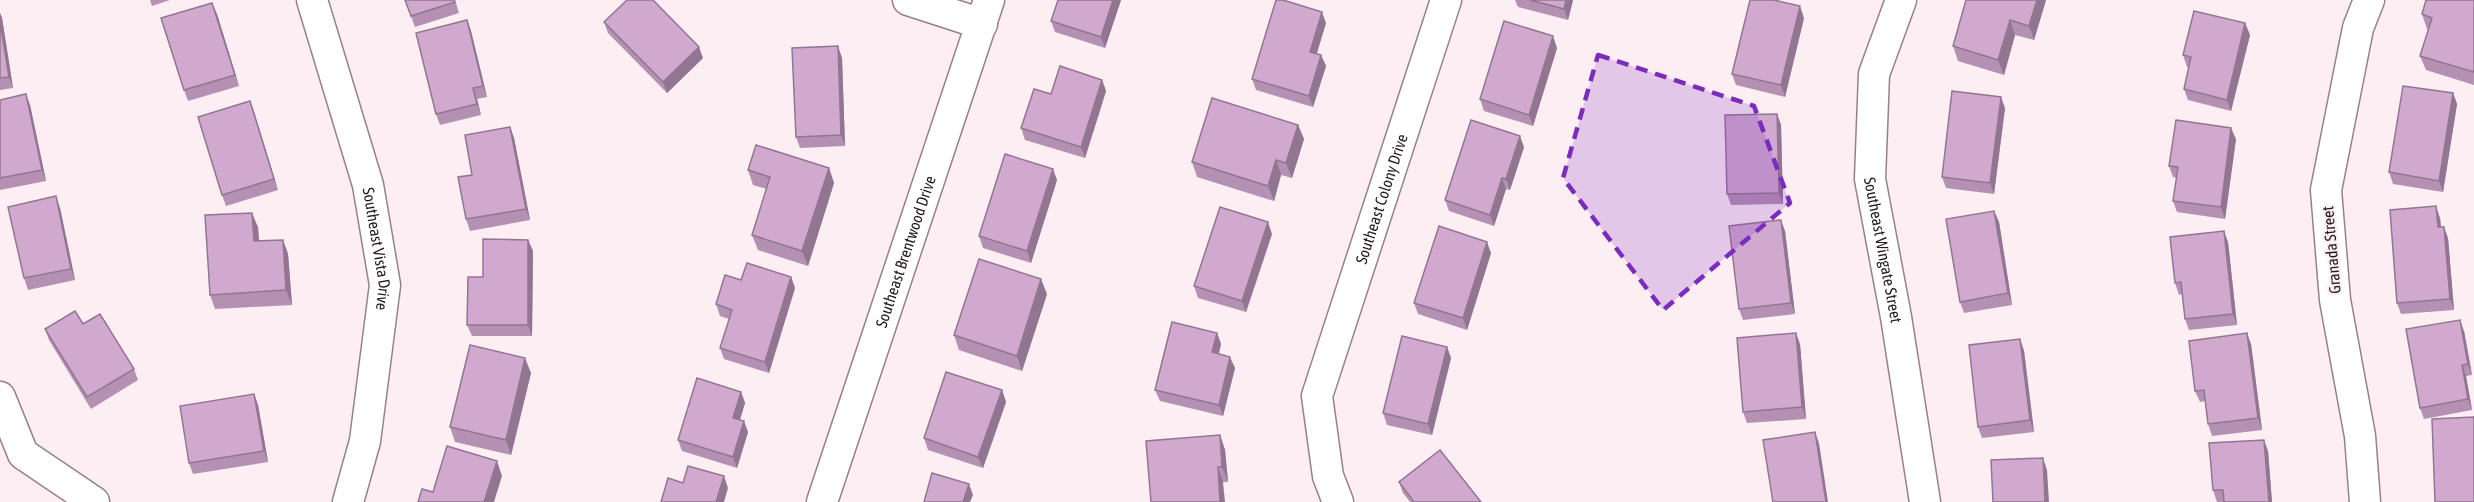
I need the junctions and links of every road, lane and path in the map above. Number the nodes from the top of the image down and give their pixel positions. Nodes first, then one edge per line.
1 (312, 0) edge
2 (908, 0) edge
3 (1446, 0) edge
4 (1901, 0) edge
5 (2369, 0) edge
6 (985, 12) edge
7 (0, 397) edge
8 (94, 502) edge
9 (348, 502) edge
10 (822, 502) edge
11 (1338, 502) edge
12 (1925, 502) edge
13 (2365, 502) edge

1 - 9 street, Southeast Vista Drive
2 - 6 street
3 - 11 street, Southeast Colony Drive
4 - 12 street, Southeast Wingate Street
5 - 13 street, Granada Street
6 - 10 street, Southeast Brentwood Drive
7 - 8 street

